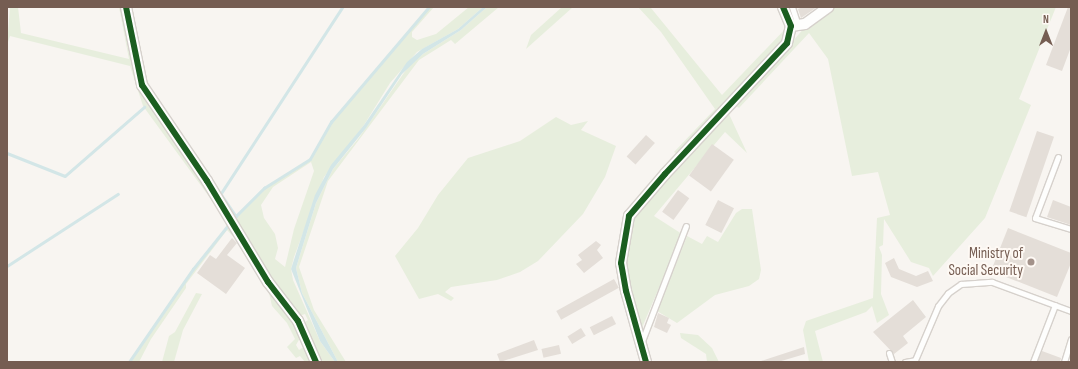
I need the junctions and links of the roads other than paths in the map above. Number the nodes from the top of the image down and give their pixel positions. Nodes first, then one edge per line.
1 (126, 7) edge
2 (783, 7) edge
3 (792, 7) edge
4 (828, 7) edge
5 (794, 26) junction
6 (1058, 157) dead end
7 (686, 226) dead end
8 (1071, 229) edge
9 (1055, 305) junction
10 (1071, 311) edge
11 (1071, 339) edge
12 (642, 342) junction
13 (889, 353) dead end
14 (316, 362) edge
15 (646, 362) edge
16 (892, 362) edge
17 (905, 362) edge
18 (1032, 362) edge
19 (1064, 362) edge

1 - 14 street
2 - 5 street
3 - 5 lane
4 - 5 street
5 - 12 street
6 - 8 lane
7 - 12 lane
9 - 10 lane
9 - 17 lane
9 - 18 lane
11 - 19 lane
12 - 15 street
13 - 16 lane

